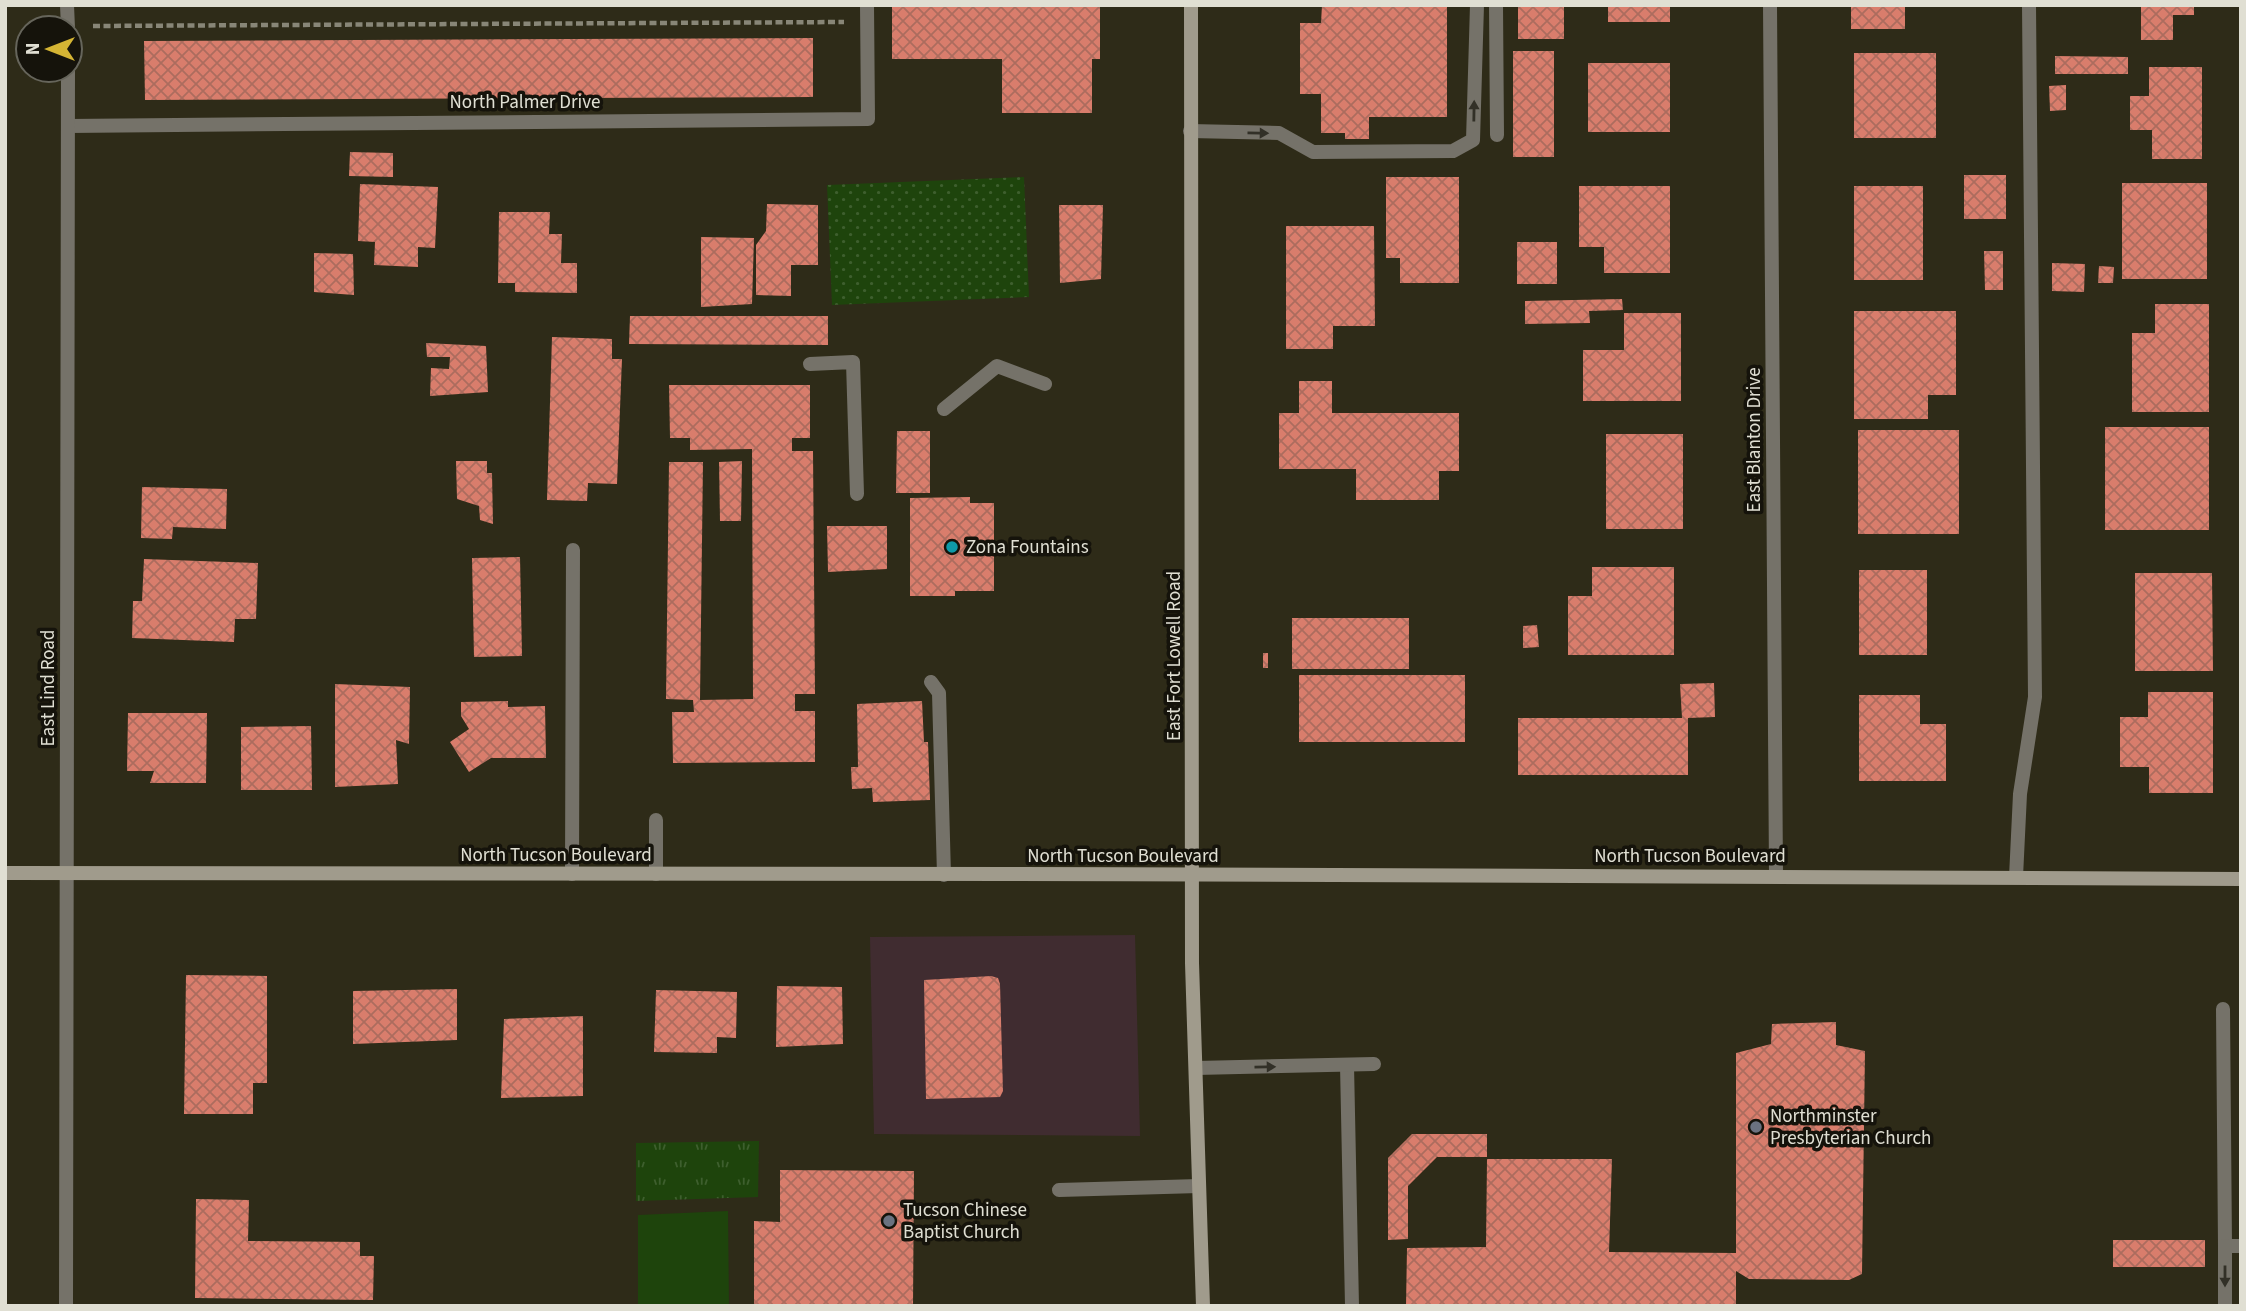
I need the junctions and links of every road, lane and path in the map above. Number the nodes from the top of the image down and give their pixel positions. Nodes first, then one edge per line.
1 (867, 5) edge
2 (1191, 5) edge
3 (1476, 5) edge
4 (1496, 5) edge
5 (1770, 5) edge
6 (2029, 5) edge
7 (868, 22) junction
8 (84, 27) edge
9 (68, 84) edge
10 (68, 126) junction
11 (1190, 131) junction
12 (1497, 135) dead end
13 (810, 363) dead end
14 (1045, 384) dead end
15 (944, 409) dead end
16 (857, 494) dead end
17 (573, 550) dead end
18 (931, 682) dead end
19 (656, 820) dead end
20 (5, 873) edge
21 (67, 873) junction
22 (572, 874) junction
23 (656, 874) junction
24 (944, 875) junction
25 (1776, 875) junction
26 (1193, 877) junction
27 (2016, 877) junction
28 (2241, 879) edge
29 (2223, 1009) dead end
30 (1374, 1064) dead end
31 (1347, 1065) junction
32 (1196, 1068) junction
33 (1199, 1186) junction
34 (1059, 1190) dead end
35 (2225, 1246) junction
36 (2241, 1246) edge
37 (66, 1306) edge
38 (1203, 1306) edge
39 (1352, 1306) edge
40 (2225, 1306) edge

1 - 7 street, North Palmer Drive
2 - 11 main road, East Fort Lowell Road
11 -> 3 street
4 - 12 street
5 - 25 street, East Blanton Drive
6 - 27 street
7 - 8 path
7 - 10 street, North Palmer Drive
9 - 10 street, East Lind Road
10 - 21 street, East Lind Road
11 - 26 main road, East Fort Lowell Road
13 - 16 street
14 - 15 street
17 - 22 street
18 - 24 street
19 - 23 street
20 - 21 main road, North Tucson Boulevard
21 - 22 main road, North Tucson Boulevard
21 - 37 street, East Lind Road
22 - 23 main road, North Tucson Boulevard
23 - 24 main road, North Tucson Boulevard
24 - 26 main road, North Tucson Boulevard
25 - 26 main road, North Tucson Boulevard
25 - 27 main road, North Tucson Boulevard
26 - 32 main road, East Fort Lowell Road
27 - 28 main road, North Tucson Boulevard
29 - 35 street
30 - 31 street
32 -> 31 street
31 - 39 street
32 - 33 main road, East Fort Lowell Road
33 - 34 street
33 - 38 main road, East Fort Lowell Road
35 - 36 street
35 -> 40 street

